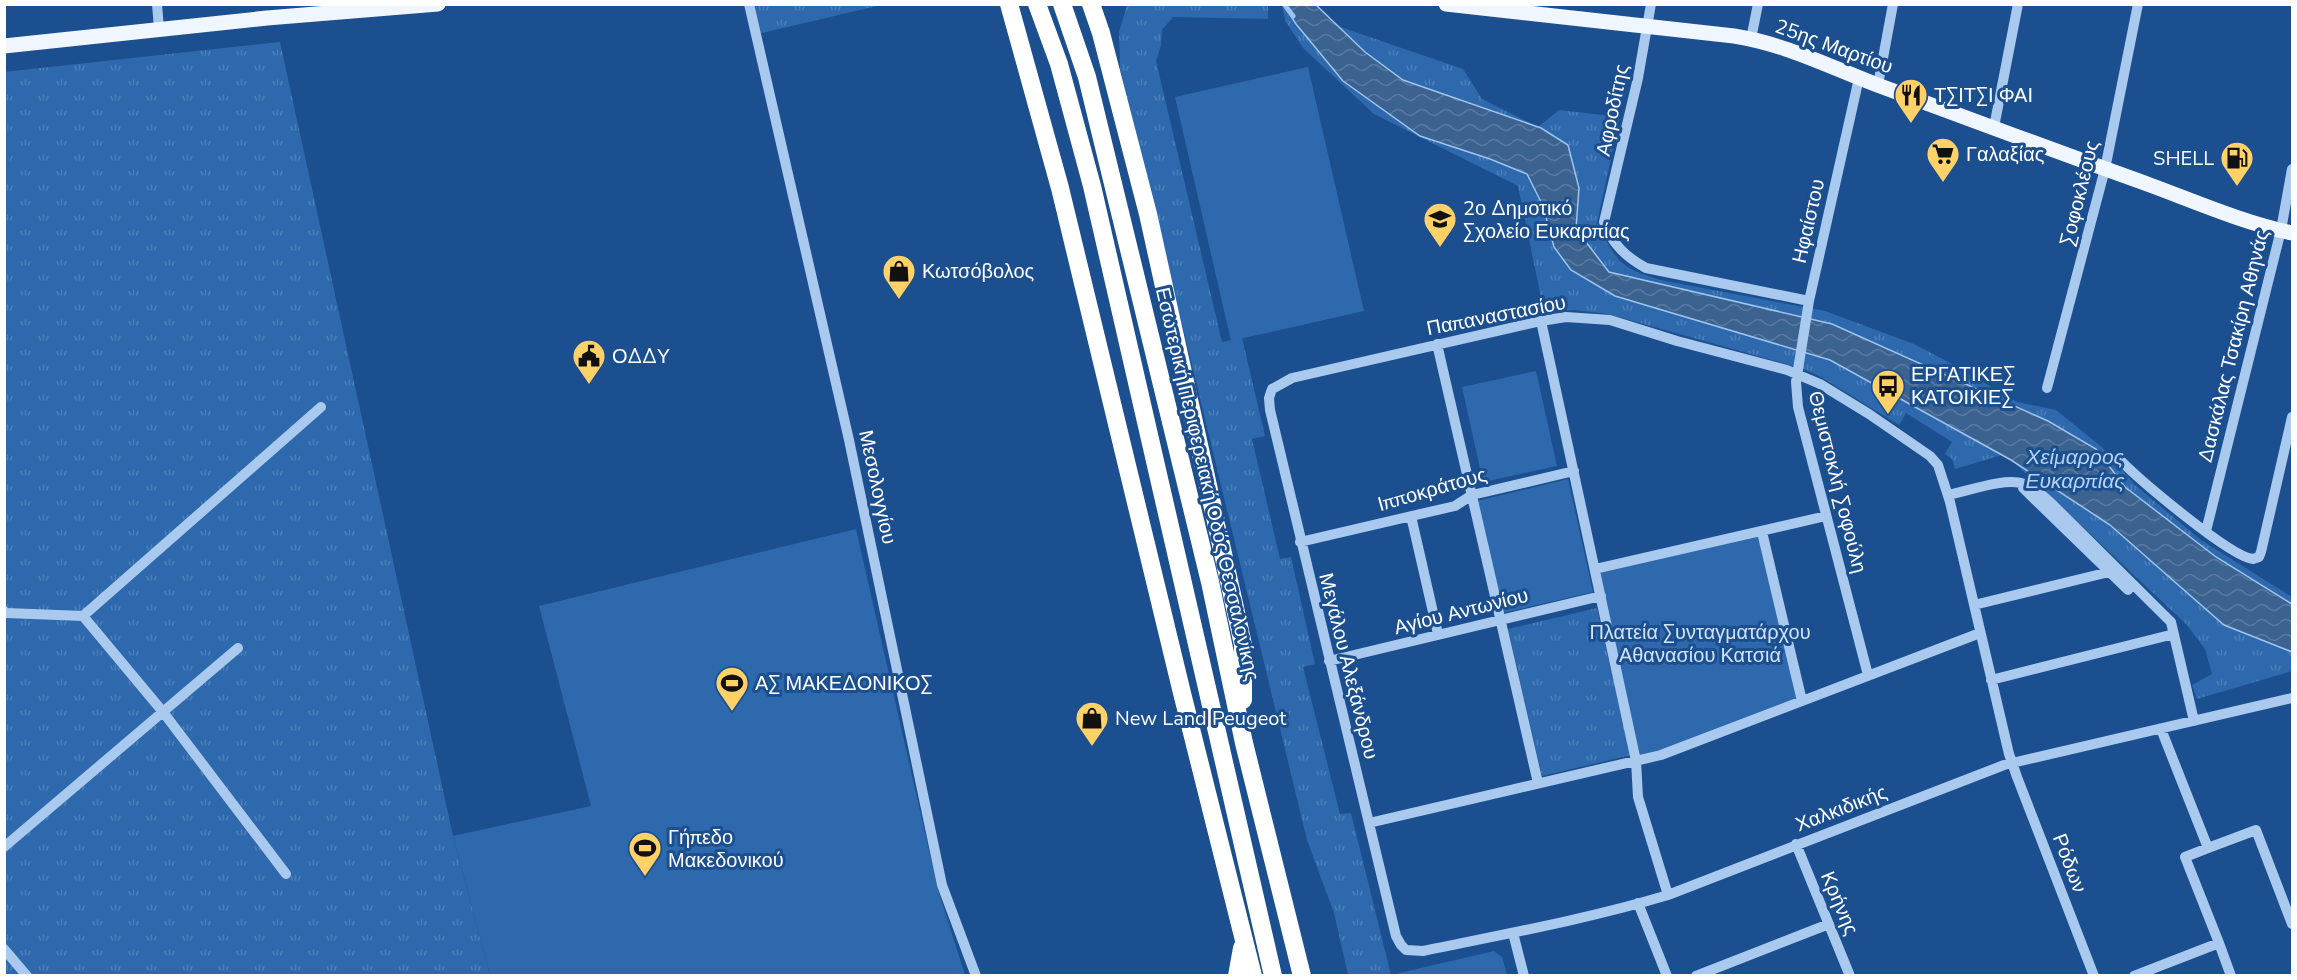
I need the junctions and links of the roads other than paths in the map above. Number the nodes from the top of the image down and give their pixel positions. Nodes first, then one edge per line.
1 (157, 4) edge
2 (438, 4) edge
3 (749, 4) edge
4 (995, 4) edge
5 (1009, 4) edge
6 (1037, 4) edge
7 (1062, 4) edge
8 (1091, 4) edge
9 (1103, 4) edge
10 (1446, 4) edge
11 (1651, 4) edge
12 (1758, 4) edge
13 (1893, 4) edge
14 (2018, 4) edge
15 (2138, 4) edge
16 (1647, 27) junction
17 (159, 29) junction
18 (1101, 33) junction
19 (1751, 39) junction
20 (1020, 44) junction
21 (4, 46) edge
22 (1859, 78) junction
23 (1878, 85) junction
24 (1994, 127) junction
25 (2104, 169) junction
26 (2292, 169) edge
27 (2287, 232) edge
28 (1809, 303) junction
29 (1541, 321) junction
30 (1437, 344) junction
31 (1797, 374) junction
32 (2047, 388) dead end
33 (1272, 389) joint
34 (321, 407) dead end
35 (2292, 417) edge
36 (2121, 461) dead end
37 (1574, 471) junction
38 (1472, 495) junction
39 (1949, 498) junction
40 (1411, 516) junction
41 (1826, 516) junction
42 (2206, 531) junction
43 (1762, 532) junction
44 (1300, 542) junction
45 (1595, 569) junction
46 (2109, 572) junction
47 (1601, 596) junction
48 (1974, 605) junction
49 (4, 611) edge
50 (83, 616) junction
51 (1500, 620) junction
52 (1980, 633) junction
53 (1438, 634) junction
54 (2170, 635) junction
55 (238, 648) dead end
56 (1329, 661) junction
57 (1868, 675) junction
58 (1991, 680) junction
59 (2292, 698) edge
60 (1802, 701) junction
61 (163, 712) junction
62 (2192, 722) junction
63 (2161, 729) junction
64 (1244, 743) junction
65 (1636, 761) junction
66 (2012, 763) junction
67 (1538, 783) junction
68 (1369, 823) junction
69 (1796, 844) junction
70 (4, 847) edge
71 (2208, 848) junction
72 (286, 874) dead end
73 (2292, 891) edge
74 (1668, 895) junction
75 (2282, 896) junction
76 (1638, 903) junction
77 (1829, 924) junction
78 (2292, 924) edge
79 (1513, 933) junction
80 (1244, 937) junction
81 (2219, 943) junction
82 (1404, 948) joint
83 (4, 949) edge
84 (27, 975) edge
85 (976, 975) edge
86 (1238, 975) edge
87 (1253, 975) edge
88 (1273, 975) edge
89 (1302, 975) edge
90 (1524, 975) edge
91 (1667, 975) edge
92 (1696, 975) edge
93 (1849, 975) edge
94 (2094, 975) edge
95 (2134, 975) edge
96 (2231, 975) edge

1 - 17 street
2 - 17 main road
3 - 85 street, Μεσολογγίου
4 - 20 highway
5 - 20 highway
6 - 88 highway
7 - 64 highway, Εσωτερική Περιφερειακή Οδός Θεσσαλονίκης
8 - 18 highway
9 - 18 highway
10 - 16 main road, 25ης Μαρτίου
11 - 16 street, Αφροδίτης
12 - 19 street
13 - 23 street
14 - 24 street
15 - 25 street, Σοφοκλέους
16 - 19 main road, 25ης Μαρτίου
16 - 28 street, Αφροδίτης
17 - 21 main road
18 - 64 highway
19 - 22 main road, 25ης Μαρτίου
20 - 80 highway
22 - 23 main road, 25ης Μαρτίου
22 - 28 street, Ηφαίστου
23 - 24 main road, 25ης Μαρτίου
24 - 25 main road, 25ης Μαρτίου
25 - 27 main road, 25ης Μαρτίου
25 - 32 street, Σοφοκλέους
26 - 27 street, Δασκάλας Τσακίρη Αθηνάς
27 - 42 street, Δασκάλας Τσακίρη Αθηνάς
28 - 31 street, Ηφαίστου
29 - 30 street, Παπαναστασίου
29 - 31 street, Παπαναστασίου
29 - 37 street
30 - 33 street, Παπαναστασίου
30 - 38 street
31 - 39 street, Θεμιστοκλή Σοφούλη
31 - 41 street, Θεμιστοκλή Σοφούλη
33 - 44 street, Μεγάλου Αλεξάνδρου
34 - 50 street
35 - 42 street
36 - 42 street
37 - 38 street, Ιπποκράτους
37 - 45 street
38 - 40 street, Ιπποκράτους
38 - 51 street
39 - 46 street
39 - 48 street, Θεμιστοκλή Σοφούλη
39 - 62 street
40 - 44 street, Ιπποκράτους
40 - 53 street
41 - 43 street
41 - 57 street, Θεμιστοκλή Σοφούλη
43 - 45 street
43 - 60 street
44 - 56 street, Μεγάλου Αλεξάνδρου
45 - 47 street
46 - 48 street
46 - 54 street
47 - 51 street, Αγίου Αντωνίου
47 - 65 street
48 - 52 street, Θεμιστοκλή Σοφούλη
49 - 50 street
50 - 61 street
51 - 53 street, Αγίου Αντωνίου
51 - 67 street
52 - 57 street
52 - 58 street, Θεμιστοκλή Σοφούλη
53 - 56 street, Αγίου Αντωνίου
54 - 58 street
54 - 62 street
55 - 61 street
56 - 68 street, Μεγάλου Αλεξάνδρου
57 - 60 street
58 - 66 street, Θεμιστοκλή Σοφούλη
59 - 62 street, Χαλκιδικής
60 - 65 street
61 - 70 street
61 - 72 street
62 - 63 street, Χαλκιδικής
63 - 66 street, Χαλκιδικής
63 - 71 street
64 - 89 highway, Εσωτερική Περιφερειακή Οδός Θεσσαλονίκης
65 - 67 street
65 - 74 street
66 - 69 street, Χαλκιδικής
66 - 94 street, Ρόδων
67 - 68 street
68 - 82 street, Μεγάλου Αλεξάνδρου
69 - 74 street, Χαλκιδικής
69 - 77 street, Κρήνης
71 - 75 street
71 - 81 street
73 - 75 street
74 - 76 street, Χαλκιδικής
75 - 78 street
76 - 79 street, Χαλκιδικής
76 - 91 street
77 - 92 street
77 - 93 street, Κρήνης
79 - 82 street, Χαλκιδικής
79 - 90 street
80 - 86 highway
80 - 87 highway
81 - 95 street
81 - 96 street
83 - 84 street

